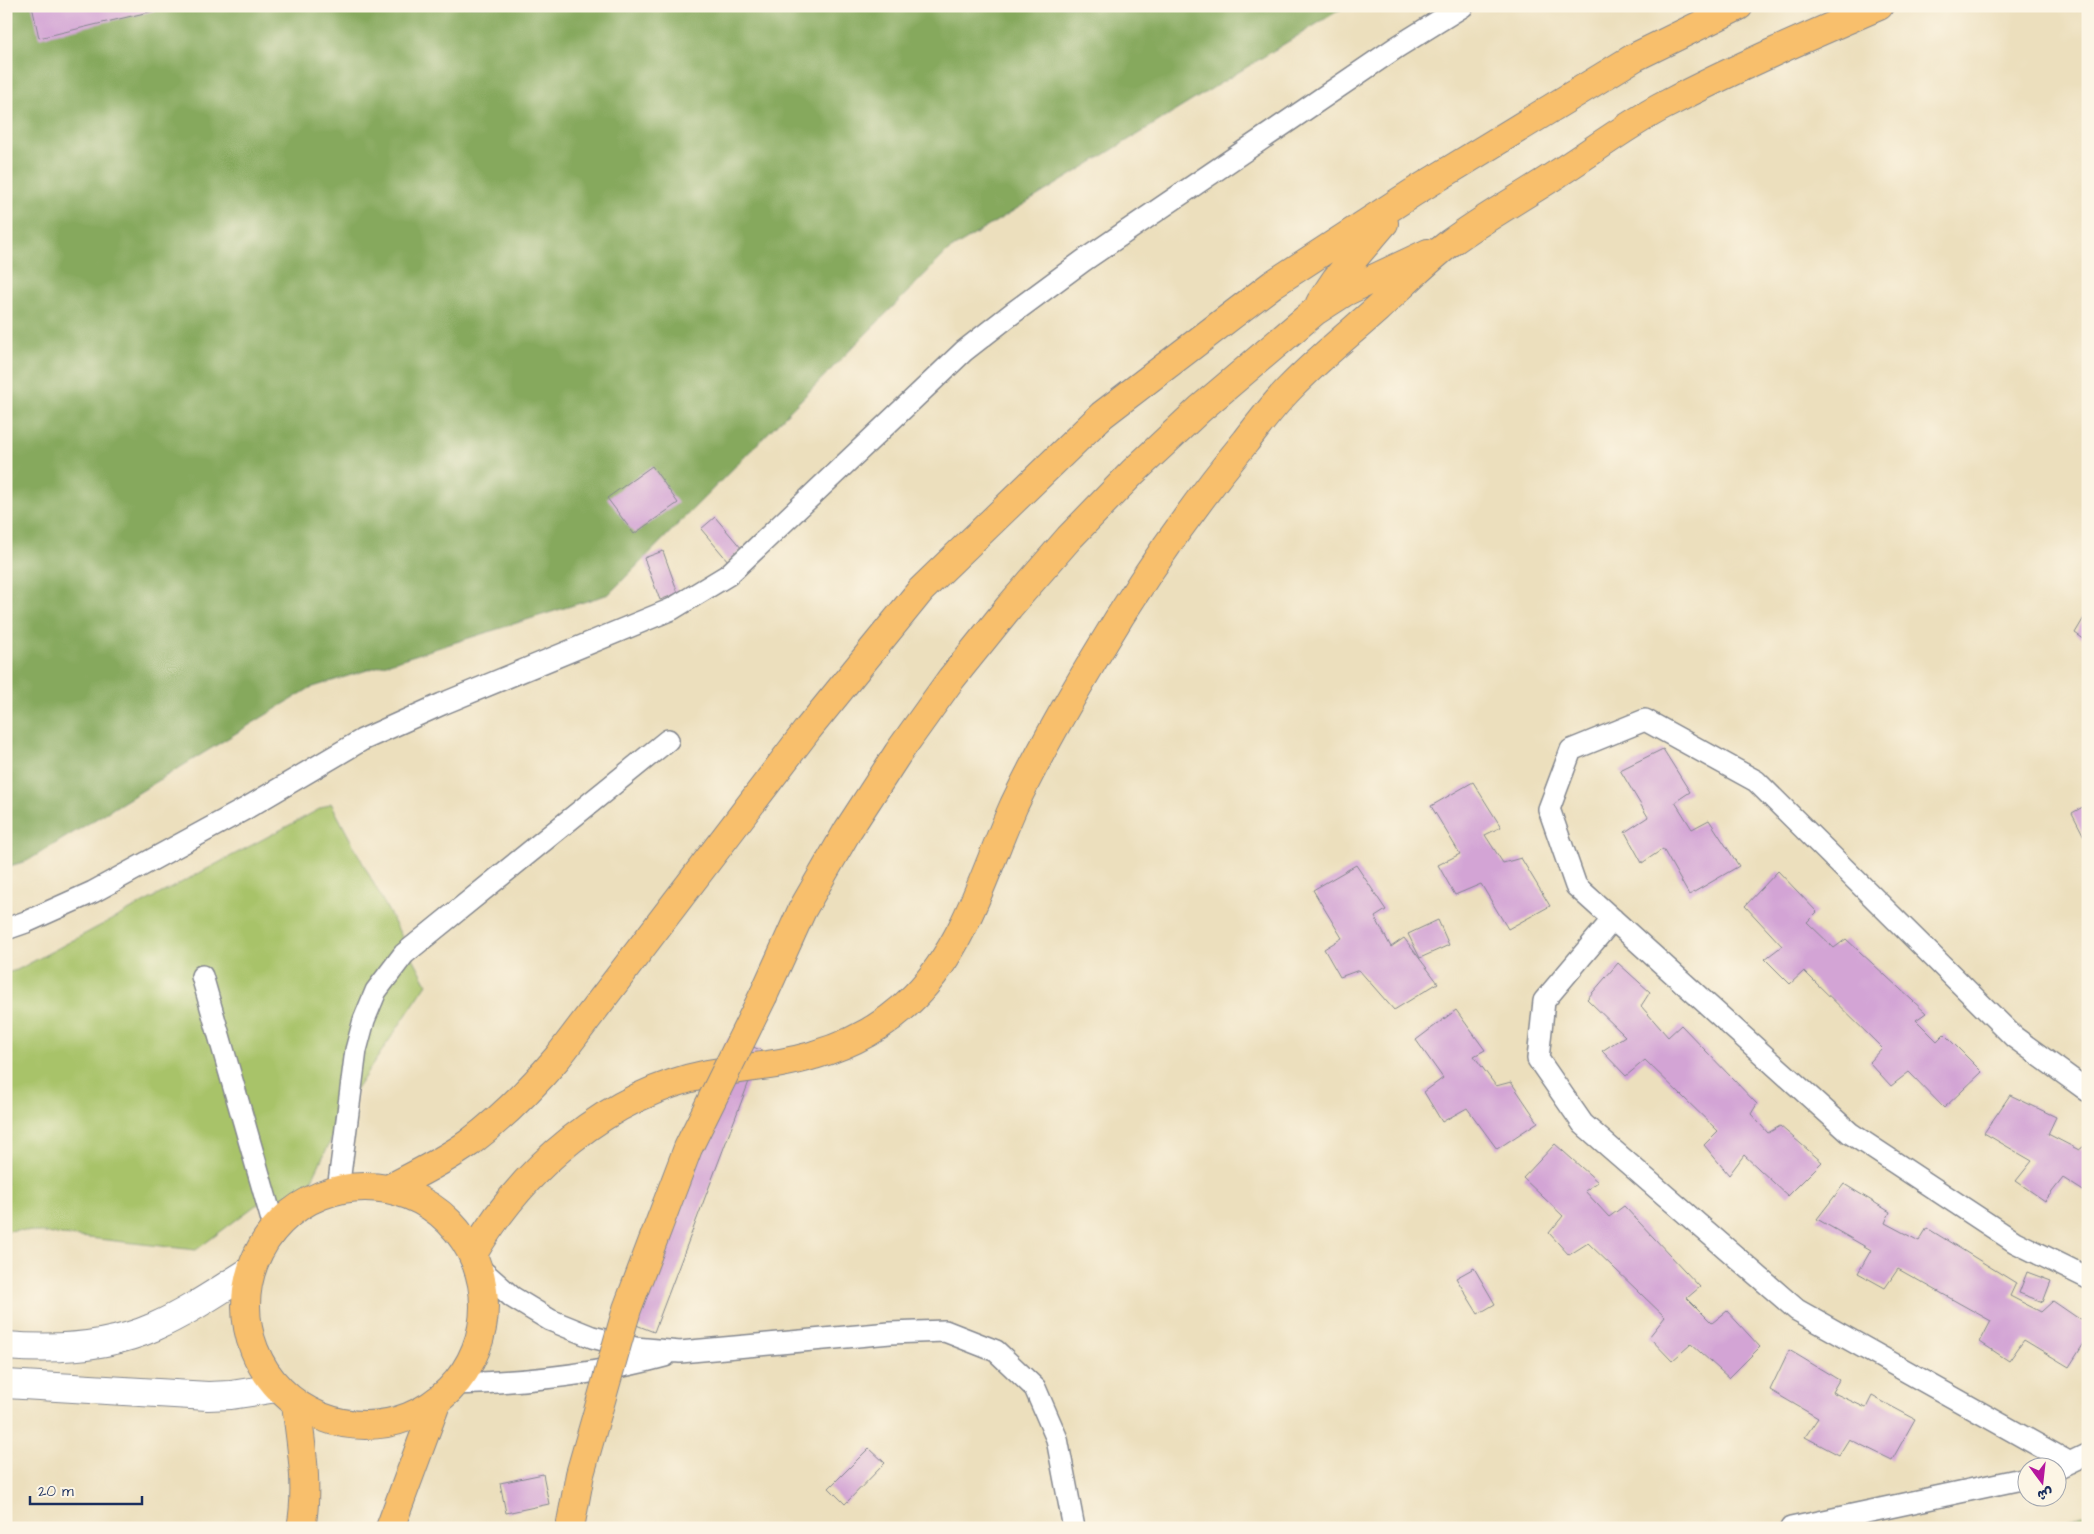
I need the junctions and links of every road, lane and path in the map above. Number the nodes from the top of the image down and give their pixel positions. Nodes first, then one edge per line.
1 (1463, 6) edge
2 (1739, 6) edge
3 (1879, 6) edge
4 (1414, 192) junction
5 (1449, 244) junction
6 (1314, 312) junction
7 (668, 740) dead end
8 (1613, 919) junction
9 (6, 929) edge
10 (202, 976) dead end
11 (2088, 1092) edge
12 (388, 1189) junction
13 (338, 1190) junction
14 (274, 1227) junction
15 (476, 1261) junction
16 (250, 1271) junction
17 (2088, 1278) edge
18 (6, 1346) edge
19 (680, 1352) junction
20 (6, 1384) edge
21 (446, 1393) junction
22 (286, 1396) junction
23 (2071, 1462) edge
24 (2016, 1480) edge
25 (301, 1528) edge
26 (390, 1528) edge
27 (570, 1528) edge
28 (1074, 1528) edge
29 (1791, 1528) edge

1 - 9 lane
2 - 4 highway
3 - 5 highway
4 - 6 highway
4 - 12 highway
5 - 6 highway
5 - 15 highway
6 - 27 highway, bridge
7 - 13 lane
8 - 11 lane
8 - 17 lane
8 - 23 lane
10 - 14 lane
12 - 13 highway
12 - 15 highway
13 - 14 highway
14 - 16 highway
15 - 19 lane
15 - 21 highway
16 - 18 street
16 - 22 highway
19 - 21 lane
19 - 28 lane
20 - 22 street
21 - 22 highway
21 - 26 highway
22 - 25 highway
24 - 29 lane

